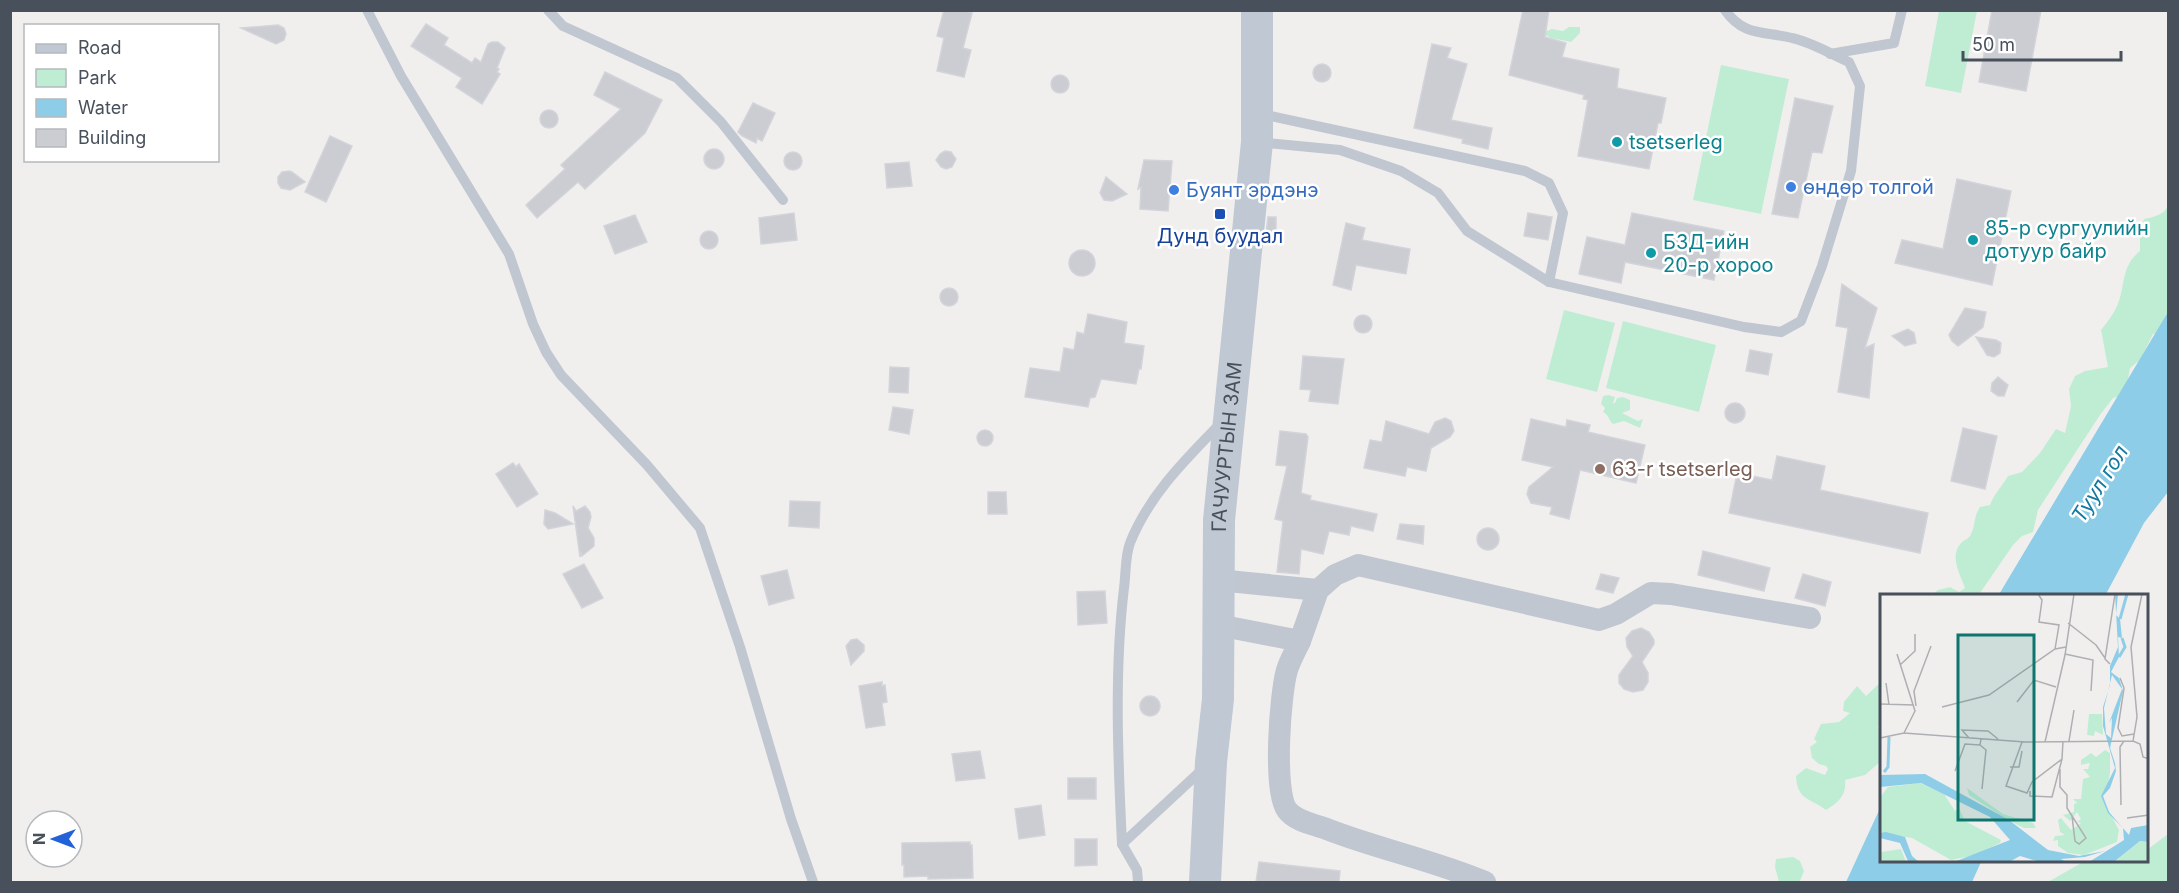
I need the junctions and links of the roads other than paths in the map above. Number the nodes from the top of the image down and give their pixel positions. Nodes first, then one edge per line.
1 (367, 10) edge
2 (548, 10) edge
3 (1257, 10) edge
4 (1725, 10) edge
5 (1902, 10) edge
6 (1830, 54) junction
7 (1257, 128) junction
8 (783, 200) dead end
9 (1550, 282) junction
10 (1229, 414) junction
11 (1218, 580) junction
12 (1318, 590) junction
13 (1810, 618) dead end
14 (1218, 625) junction
15 (1300, 641) junction
16 (1211, 762) junction
17 (1122, 844) junction
18 (813, 882) edge
19 (1138, 882) edge
20 (1205, 882) edge
21 (1485, 882) edge

1 - 18 lane
2 - 8 lane
3 - 7 main road, ГАЧУУРТЫН ЗАМ
4 - 6 lane
5 - 6 lane
6 - 9 lane
7 - 9 lane
7 - 9 lane
7 - 10 main road, ГАЧУУРТЫН ЗАМ
10 - 11 main road, ГАЧУУРТЫН ЗАМ
10 - 17 lane
11 - 12 street
11 - 14 main road, ГАЧУУРТЫН ЗАМ
12 - 13 street
12 - 15 street
14 - 15 street
14 - 16 main road, ГАЧУУРТЫН ЗАМ
15 - 21 street
16 - 17 lane
16 - 20 main road, ГАЧУУРТЫН ЗАМ
17 - 19 lane

